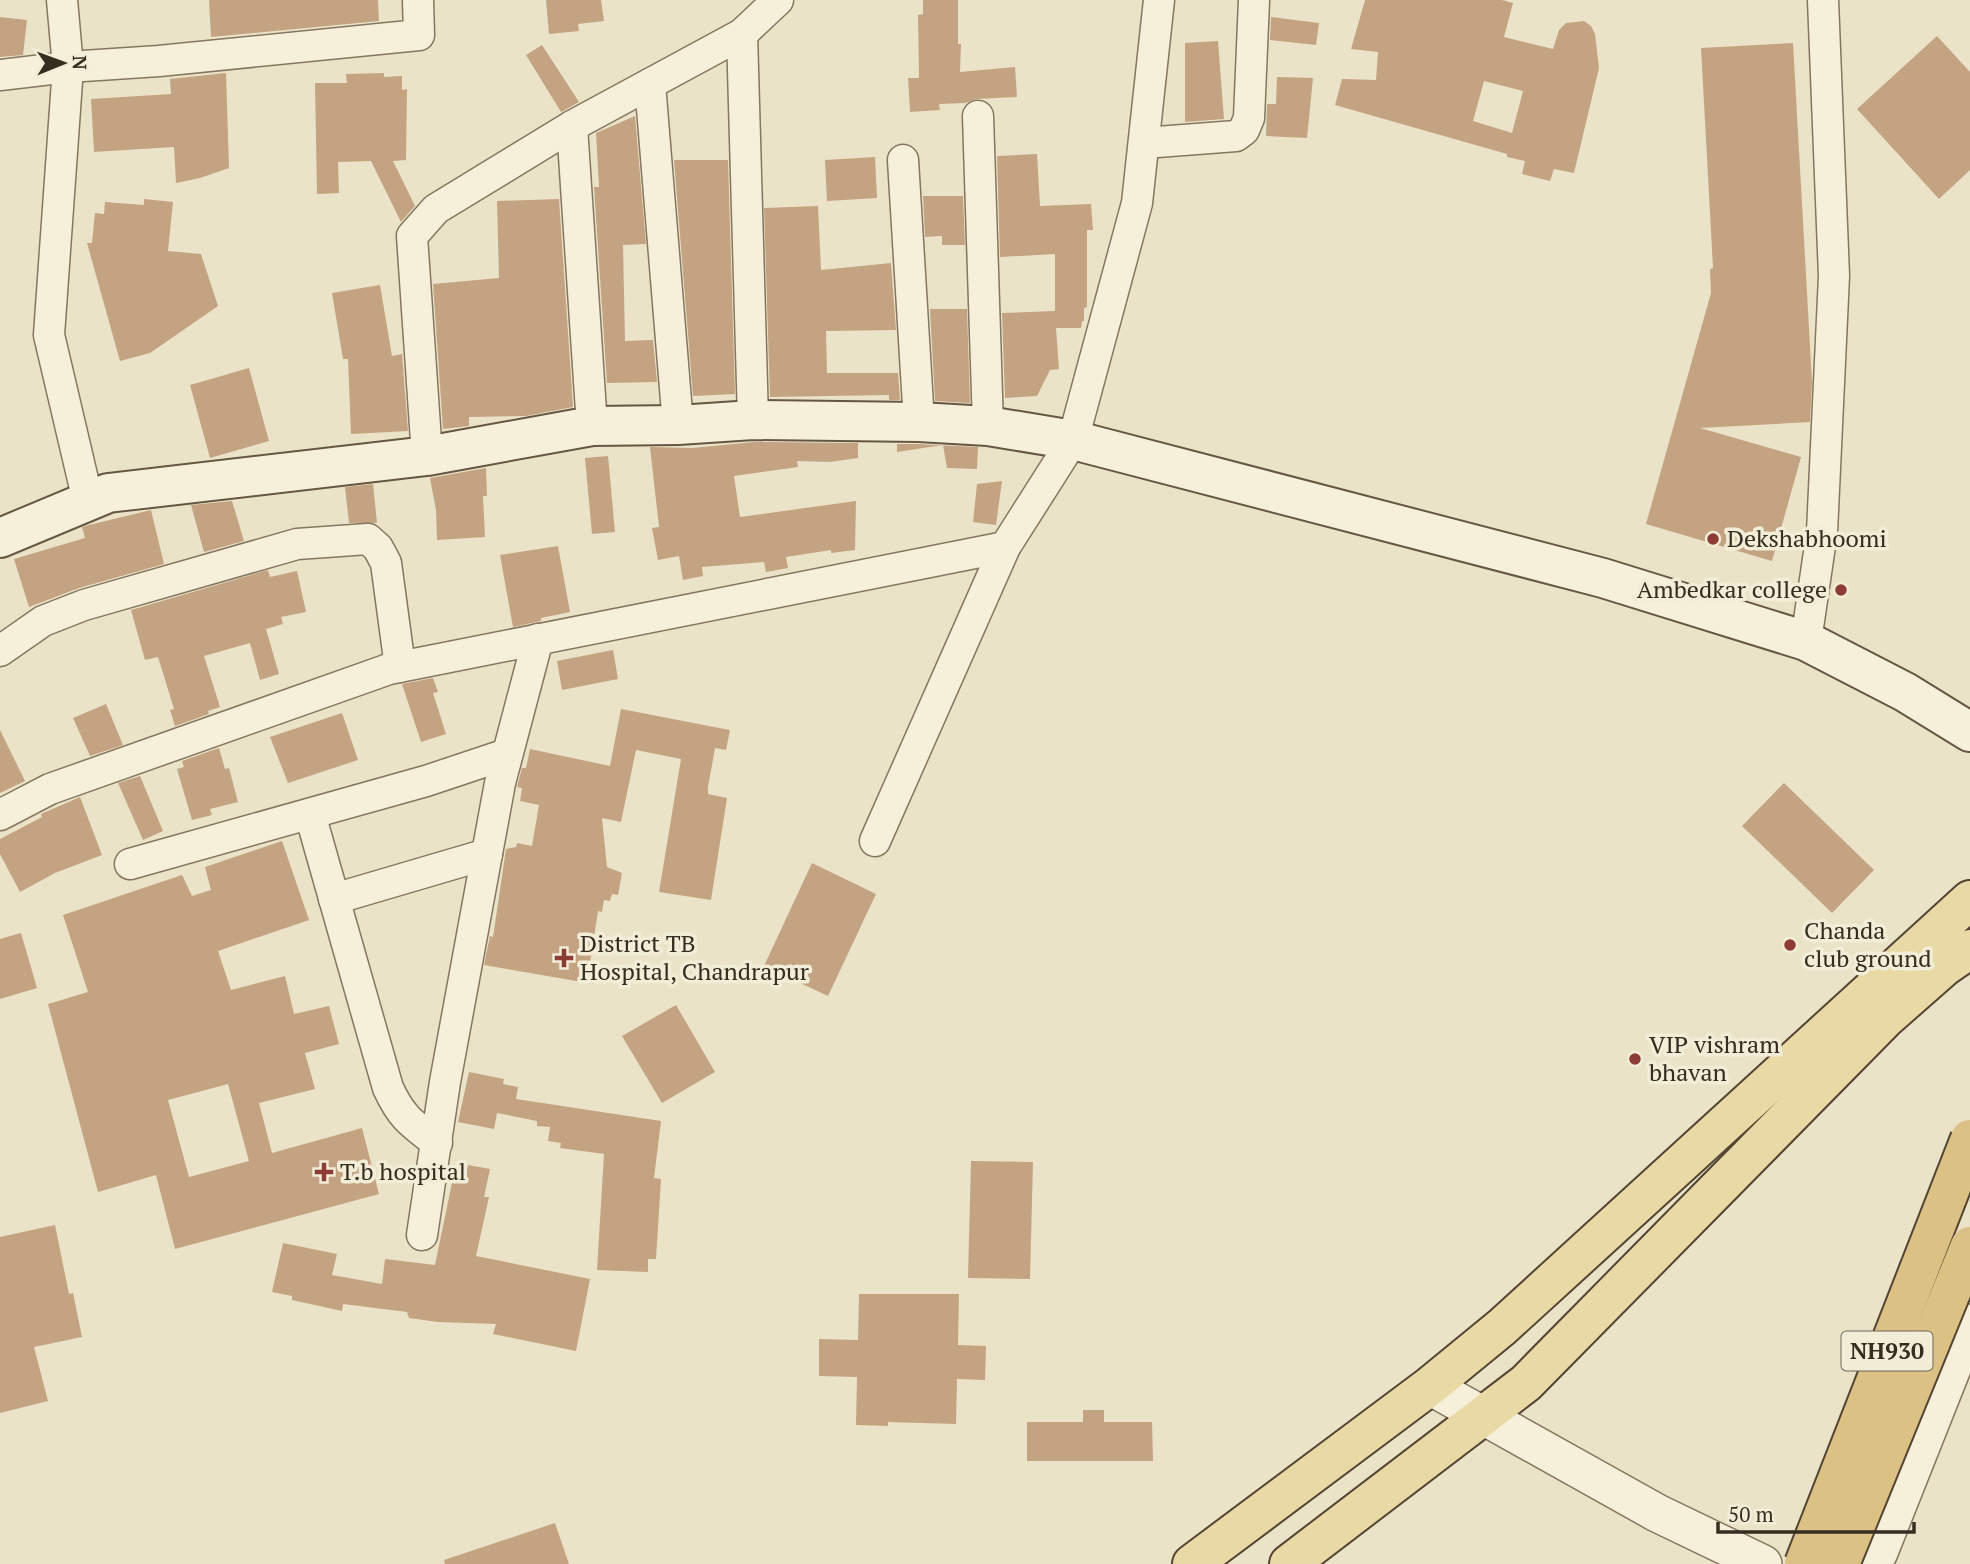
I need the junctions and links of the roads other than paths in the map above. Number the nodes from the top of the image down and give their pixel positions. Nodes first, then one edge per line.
1 (62, 0) edge
2 (418, 0) edge
3 (778, 0) edge
4 (1159, 0) edge
5 (1254, 0) edge
6 (1823, 0) edge
7 (742, 34) junction
8 (68, 67) junction
9 (0, 75) edge
10 (650, 84) junction
11 (978, 116) dead end
12 (572, 126) junction
13 (1144, 143) junction
14 (903, 160) dead end
15 (753, 420) junction
16 (919, 422) junction
17 (678, 425) junction
18 (592, 426) junction
19 (988, 426) junction
20 (1073, 440) junction
21 (427, 456) junction
22 (88, 501) junction
23 (0, 538) edge
24 (1005, 547) junction
25 (538, 639) junction
26 (1806, 641) junction
27 (0, 650) edge
28 (400, 667) junction
29 (1970, 732) edge
30 (508, 754) junction
31 (310, 814) junction
32 (0, 815) edge
33 (875, 841) dead end
34 (487, 854) junction
35 (130, 864) dead end
36 (334, 899) junction
37 (1970, 900) edge
38 (1970, 948) edge
39 (1970, 1139) edge
40 (437, 1143) junction
41 (422, 1236) dead end
42 (1970, 1246) edge
43 (1970, 1323) edge
44 (1430, 1386) junction
45 (1483, 1416) junction
46 (1314, 1473) junction
47 (1346, 1520) junction
48 (1192, 1564) edge
49 (1289, 1564) edge
50 (1763, 1564) edge
51 (1772, 1564) edge
52 (1804, 1564) edge
53 (1840, 1564) edge

1 - 8 street
2 - 8 street
3 - 7 street
4 - 13 street
5 - 13 street
6 - 26 street
7 - 10 street
7 - 15 street
8 - 9 street
8 - 22 street
10 - 12 street
10 - 17 street
11 - 19 street
12 - 18 street
12 - 21 street
13 - 20 street
14 - 16 street
15 - 16 main road
15 - 17 main road
16 - 19 main road
17 - 18 main road
18 - 21 main road
19 - 20 main road
20 - 24 street
20 - 26 main road
21 - 22 main road
22 - 23 main road
24 - 25 street
24 - 33 street
25 - 28 street
25 - 30 street
26 - 29 main road
27 - 28 street
28 - 32 street
30 - 31 street
30 - 34 street
31 - 35 street
31 - 36 street
34 - 36 street
34 - 40 street
36 - 40 street
37 - 44 main road
38 - 45 main road
39 - 52 highway, NH930, bridge
40 - 41 street
42 - 53 highway, NH930, bridge
43 - 51 street
44 - 45 street
44 - 46 main road
45 - 47 main road
45 - 50 street
46 - 47 main road
46 - 48 main road
47 - 49 main road

